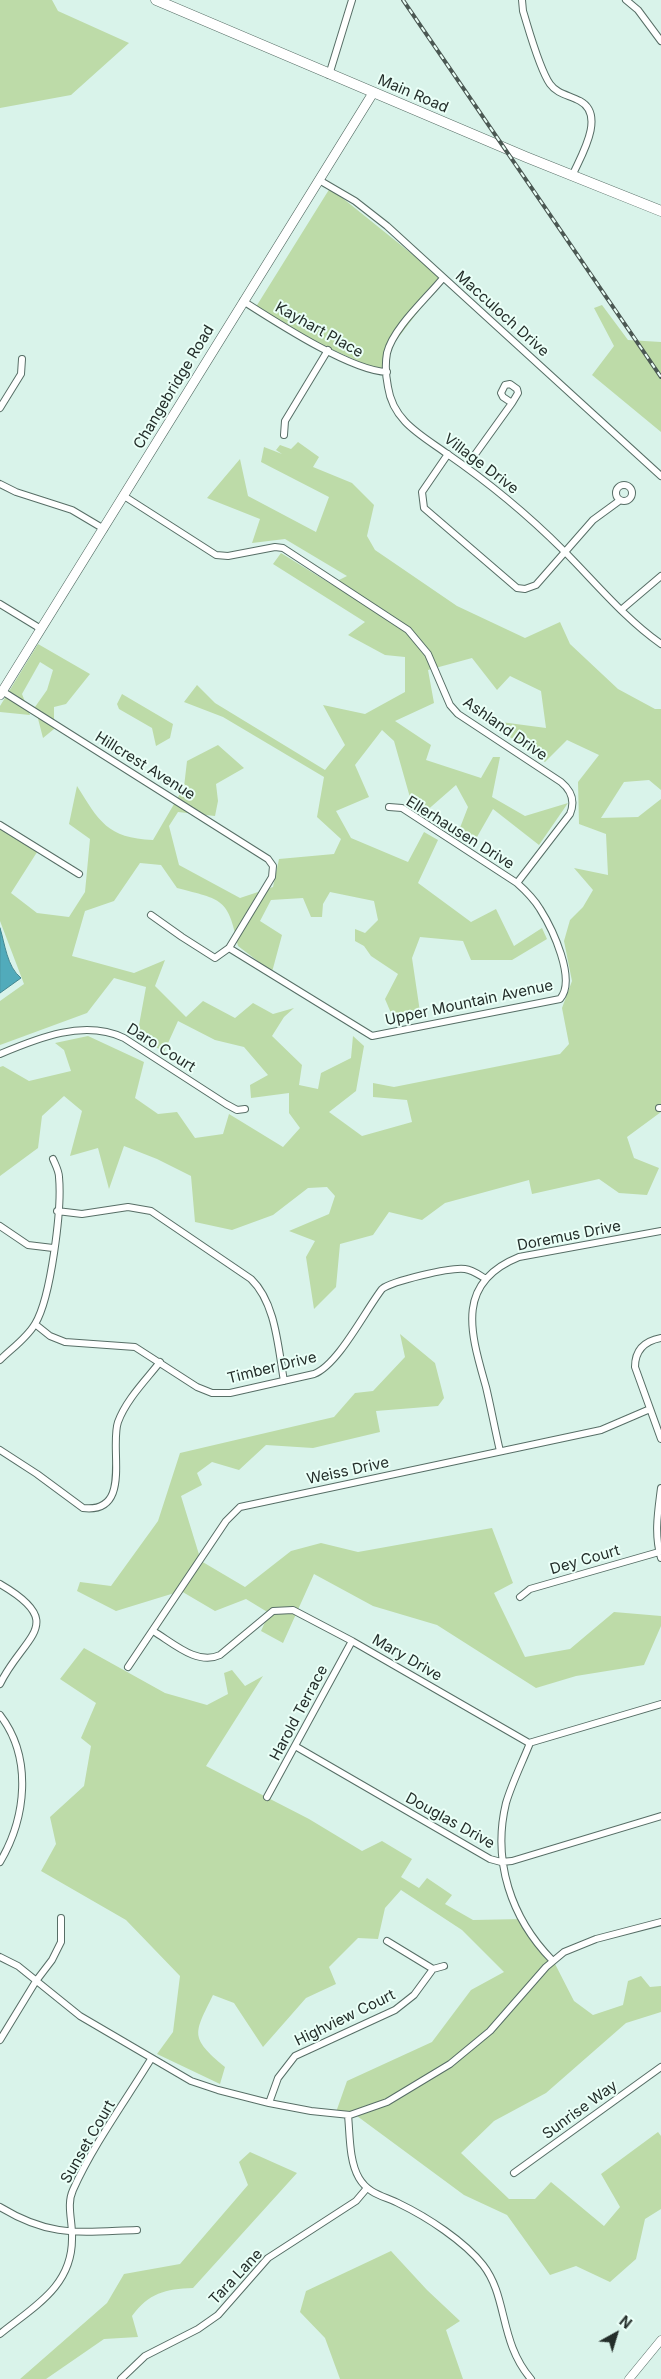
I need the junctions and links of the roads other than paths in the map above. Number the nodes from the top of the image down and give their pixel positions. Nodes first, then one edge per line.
1 (156, 0) edge
2 (352, 0) edge
3 (522, 0) edge
4 (626, 0) edge
5 (661, 41) edge
6 (329, 74) junction
7 (373, 93) junction
8 (573, 174) junction
9 (319, 180) junction
10 (661, 211) edge
11 (443, 278) junction
12 (243, 301) junction
13 (328, 350) junction
14 (22, 358) dead end
15 (387, 372) junction
16 (512, 403) dead end
17 (0, 408) edge
18 (284, 435) dead end
19 (448, 454) junction
20 (466, 467) junction
21 (661, 476) edge
22 (0, 484) edge
23 (124, 496) junction
24 (619, 502) dead end
25 (104, 529) junction
26 (564, 552) junction
27 (661, 576) edge
28 (0, 604) edge
29 (621, 610) junction
30 (41, 629) junction
31 (661, 644) edge
32 (1, 693) edge
33 (389, 807) dead end
34 (0, 825) edge
35 (79, 874) dead end
36 (517, 883) junction
37 (151, 914) dead end
38 (229, 948) junction
39 (0, 1054) edge
40 (246, 1109) dead end
41 (53, 1159) dead end
42 (58, 1211) junction
43 (0, 1226) edge
44 (661, 1231) edge
45 (53, 1248) junction
46 (486, 1279) junction
47 (35, 1324) junction
48 (661, 1338) edge
49 (0, 1360) edge
50 (160, 1362) junction
51 (284, 1381) junction
52 (650, 1409) junction
53 (661, 1440) edge
54 (0, 1450) edge
55 (500, 1451) junction
56 (661, 1488) edge
57 (660, 1555) edge
58 (0, 1584) edge
59 (520, 1597) dead end
60 (153, 1630) junction
61 (352, 1641) junction
62 (128, 1667) dead end
63 (0, 1684) edge
64 (661, 1704) edge
65 (0, 1715) edge
66 (530, 1743) junction
67 (295, 1746) junction
68 (267, 1797) dead end
69 (661, 1816) edge
70 (0, 1862) edge
71 (501, 1862) junction
72 (61, 1918) dead end
73 (661, 1922) edge
74 (387, 1941) dead end
75 (0, 1957) edge
76 (552, 1960) junction
77 (444, 1966) dead end
78 (433, 1969) junction
79 (36, 1981) junction
80 (0, 2040) edge
81 (152, 2058) junction
82 (661, 2067) edge
83 (269, 2102) junction
84 (348, 2115) junction
85 (514, 2173) dead end
86 (367, 2188) junction
87 (0, 2206) edge
88 (137, 2230) dead end
89 (72, 2232) junction
90 (0, 2334) edge
91 (661, 2340) edge
92 (121, 2379) edge
93 (531, 2379) edge
94 (629, 2379) edge

1 - 6 main road, Main Road
2 - 6 street
3 - 8 street
4 - 5 street
6 - 7 main road, Main Road
7 - 8 main road, Main Road
7 - 9 main road, Changebridge Road
8 - 10 main road, Main Road
9 - 11 street, Macculoch Drive
9 - 12 main road, Changebridge Road
11 - 15 street, Village Drive
11 - 21 street, Macculoch Drive
12 - 13 street, Kayhart Place
12 - 23 main road, Changebridge Road
13 - 15 street, Kayhart Place
13 - 18 street
14 - 17 street
15 - 19 street, Village Drive
16 - 20 street
19 - 20 street, Village Drive
19 - 26 street
20 - 26 street, Village Drive
22 - 25 street
23 - 25 main road, Changebridge Road
23 - 36 street, Ashland Drive
24 - 26 street
25 - 30 main road, Changebridge Road
26 - 29 street, Village Drive
27 - 29 street
28 - 30 street
29 - 31 street, Village Drive
30 - 32 main road, Changebridge Road
32 - 38 street, Hillcrest Avenue
33 - 36 street, Ellerhausen Drive
34 - 35 street
36 - 38 street, Upper Mountain Avenue
37 - 38 street
39 - 40 street, Daro Court
41 - 42 street
42 - 45 street
42 - 51 street
43 - 45 street
44 - 46 street, Doremus Drive
45 - 47 street
46 - 51 street, Timber Drive
46 - 55 street, Doremus Drive
47 - 49 street
47 - 50 street, Timber Drive
48 - 52 street
50 - 51 street, Timber Drive
50 - 54 street
52 - 53 street
52 - 55 street, Weiss Drive
55 - 60 street, Weiss Drive
56 - 57 street
57 - 59 street, Dey Court
58 - 63 street
60 - 61 street, Mary Drive
60 - 62 street, Weiss Drive
61 - 66 street, Mary Drive
61 - 67 street, Harold Terrace
64 - 66 street
65 - 70 street
66 - 71 street
67 - 68 street, Harold Terrace
67 - 71 street, Douglas Drive
69 - 71 street, Douglas Drive
71 - 76 street
72 - 79 street
73 - 76 street
74 - 78 street
75 - 79 street
76 - 84 street
77 - 78 street
78 - 83 street, Highview Court
79 - 80 street
79 - 81 street
81 - 83 street
81 - 89 street, Sunset Court
82 - 85 street, Sunrise Way
83 - 84 street
84 - 86 street
86 - 92 street, Tara Lane
86 - 93 street
87 - 89 street
88 - 89 street
89 - 90 street, Sunset Court
91 - 94 street

